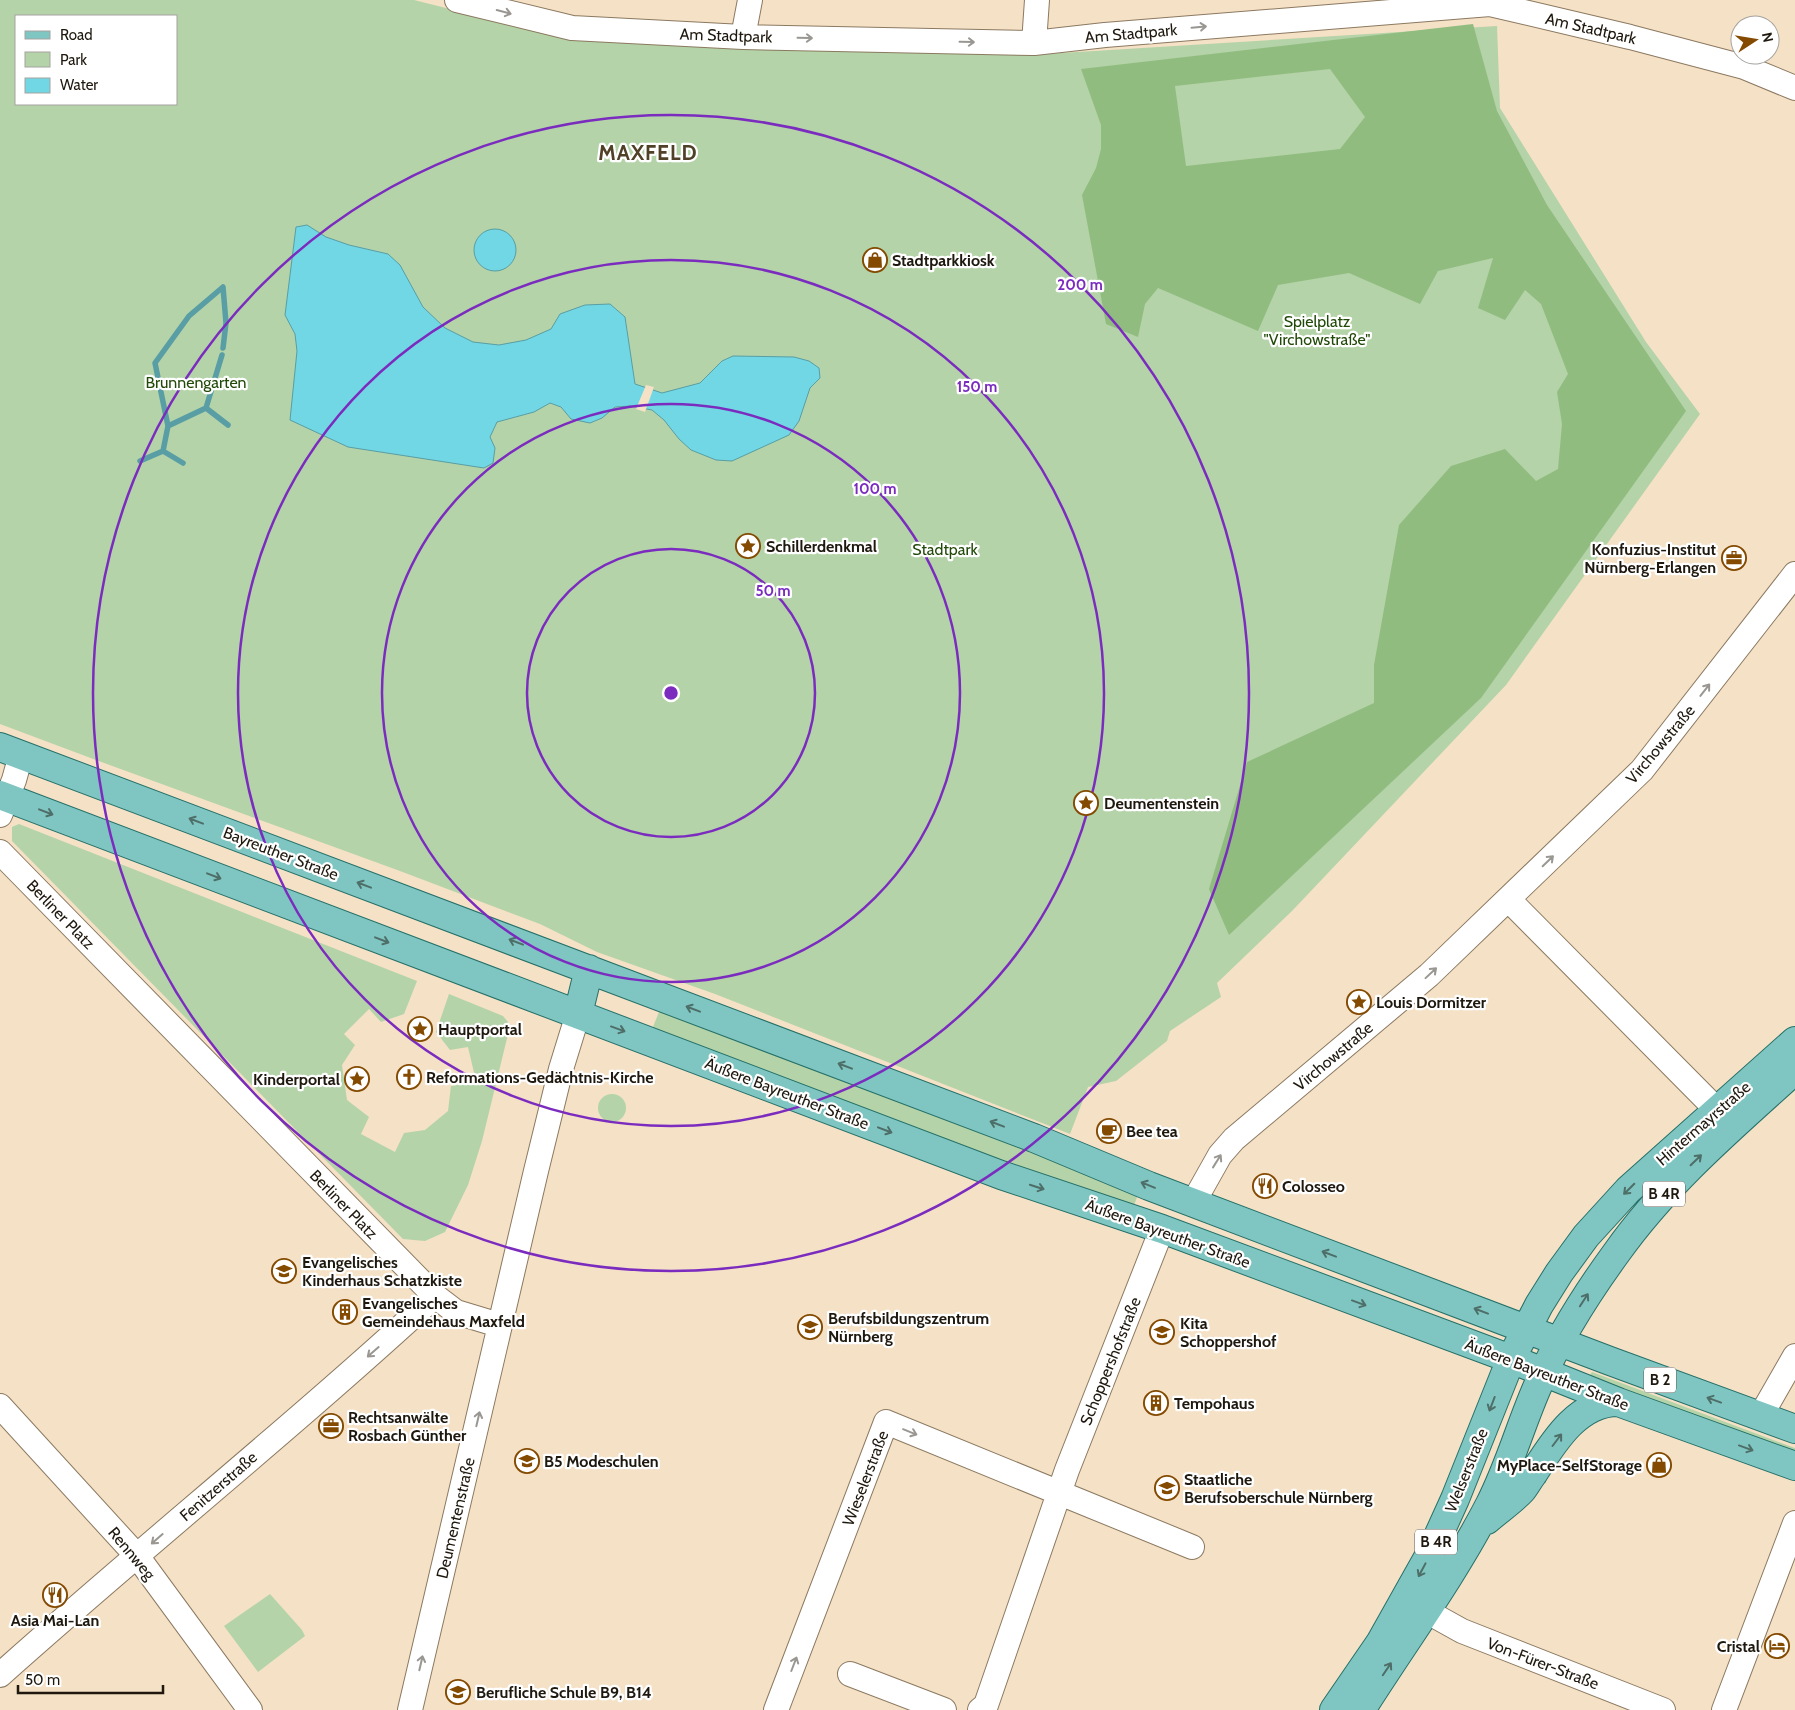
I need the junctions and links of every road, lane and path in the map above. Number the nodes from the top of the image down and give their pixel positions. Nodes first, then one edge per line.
1 (457, 0) edge
2 (750, 0) edge
3 (1037, 0) edge
4 (1490, 2) edge
5 (743, 37) junction
6 (1034, 43) junction
7 (1795, 88) edge
8 (1795, 574) edge
9 (10, 751) edge
10 (2, 802) edge
11 (0, 852) edge
12 (1508, 899) junction
13 (589, 969) junction
14 (578, 1014) junction
15 (1795, 1041) edge
16 (1795, 1070) edge
17 (1717, 1110) junction
18 (1193, 1203) junction
19 (1162, 1229) junction
20 (434, 1296) junction
21 (499, 1325) junction
22 (1526, 1329) junction
23 (1559, 1342) junction
24 (1795, 1356) edge
25 (1511, 1360) junction
26 (1544, 1372) junction
27 (1618, 1402) junction
28 (0, 1406) edge
29 (1760, 1417) junction
30 (1795, 1430) edge
31 (1795, 1466) edge
32 (1060, 1492) junction
33 (1795, 1523) edge
34 (1478, 1528) junction
35 (1192, 1546) dead end
36 (137, 1556) junction
37 (1426, 1611) junction
38 (850, 1674) dead end
39 (0, 1675) edge
40 (250, 1710) edge
41 (410, 1710) edge
42 (776, 1710) edge
43 (944, 1710) edge
44 (980, 1710) edge
45 (1334, 1710) edge
46 (1361, 1710) edge
47 (1663, 1710) edge
48 (1724, 1710) edge

1 -> 5 street, Am Stadtpark
2 - 5 street
3 - 6 street
6 -> 4 street, Am Stadtpark
4 - 7 street, Am Stadtpark
5 -> 6 street, Am Stadtpark
12 -> 8 street, Virchowstraße
9 - 10 street
13 -> 9 main road, Bayreuther Straße
10 -> 14 main road, Äußere Bayreuther Straße
11 - 20 street, Berliner Platz
12 - 17 street
18 -> 12 street, Virchowstraße
13 - 14 main road
18 -> 13 main road
14 -> 19 main road, Äußere Bayreuther Straße
14 - 21 street
15 - 17 main road, Hintermayrstraße / B 4R
23 -> 16 main road, Hintermayrstraße / B 4R
17 -> 22 main road, Hintermayrstraße / B 4R
22 -> 18 main road
19 -> 25 main road, Äußere Bayreuther Straße
19 - 32 street, Schoppershofstraße
20 - 21 street, Berliner Platz
20 -> 36 street, Fenitzerstraße
41 -> 21 street, Deumentenstraße
22 - 23 main road, B 2
22 - 25 main road, Welserstraße / B 4R
23 - 26 main road, Hintermayrstraße / B 4R
29 -> 23 main road, B 2
24 - 29 street
25 - 26 main road, Äußere Bayreuther Straße / B 2
25 -> 45 main road, Welserstraße / B 4R
26 - 27 main road, Äußere Bayreuther Straße / B 2
26 - 34 main road, Welserstraße / B 4R
27 -> 31 main road, Äußere Bayreuther Straße / B 2
34 -> 27 main road
28 - 36 street, Rennweg
29 - 30 main road, B 2
32 - 35 street
42 -> 32 street, Wieselerstraße
32 - 44 street, Schoppershofstraße
33 - 48 street
34 - 37 main road, Welserstraße / B 4R
36 - 39 street, Fenitzerstraße
36 - 40 street, Rennweg
46 -> 37 main road, Welserstraße / B 4R
37 - 47 street, Von-Fürer-Straße
38 - 43 street

